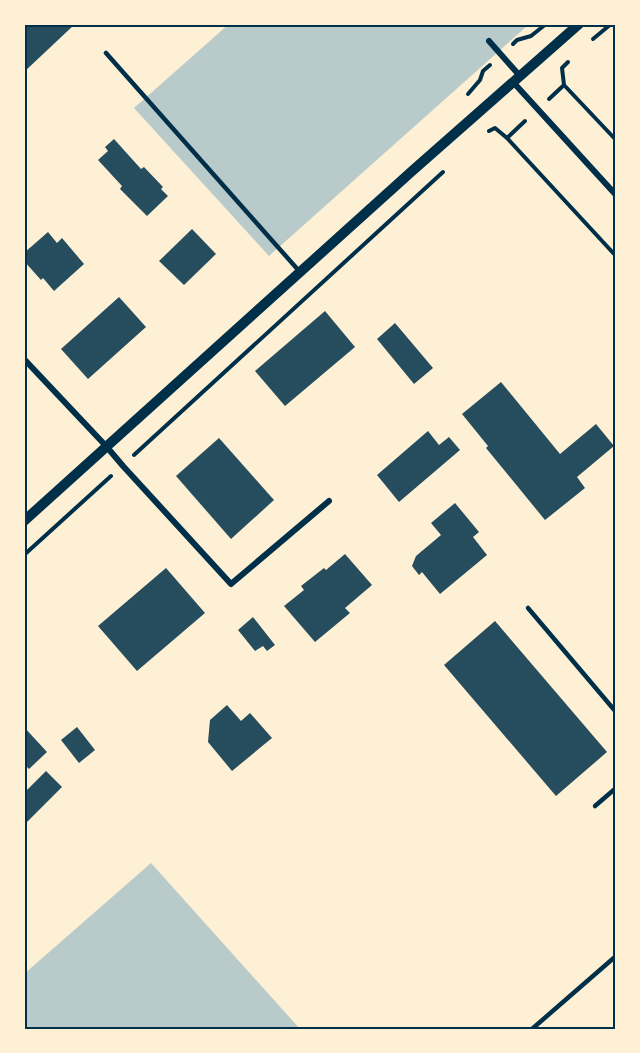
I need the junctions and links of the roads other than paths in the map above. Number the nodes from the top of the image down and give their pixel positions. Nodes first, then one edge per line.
1 (579, 24) edge
2 (489, 40) dead end
3 (106, 53) dead end
4 (517, 79) junction
5 (616, 195) edge
6 (300, 272) junction
7 (24, 359) edge
8 (106, 446) junction
9 (329, 501) dead end
10 (24, 521) edge
11 (528, 608) dead end
12 (616, 712) edge
13 (616, 788) edge
14 (595, 806) dead end
15 (616, 956) edge
16 (532, 1029) edge

1 - 4 street
2 - 4 street
3 - 6 lane
4 - 5 street
4 - 6 street
6 - 8 street
7 - 8 street
8 - 9 street
8 - 10 street
11 - 12 lane
13 - 14 lane
15 - 16 lane

